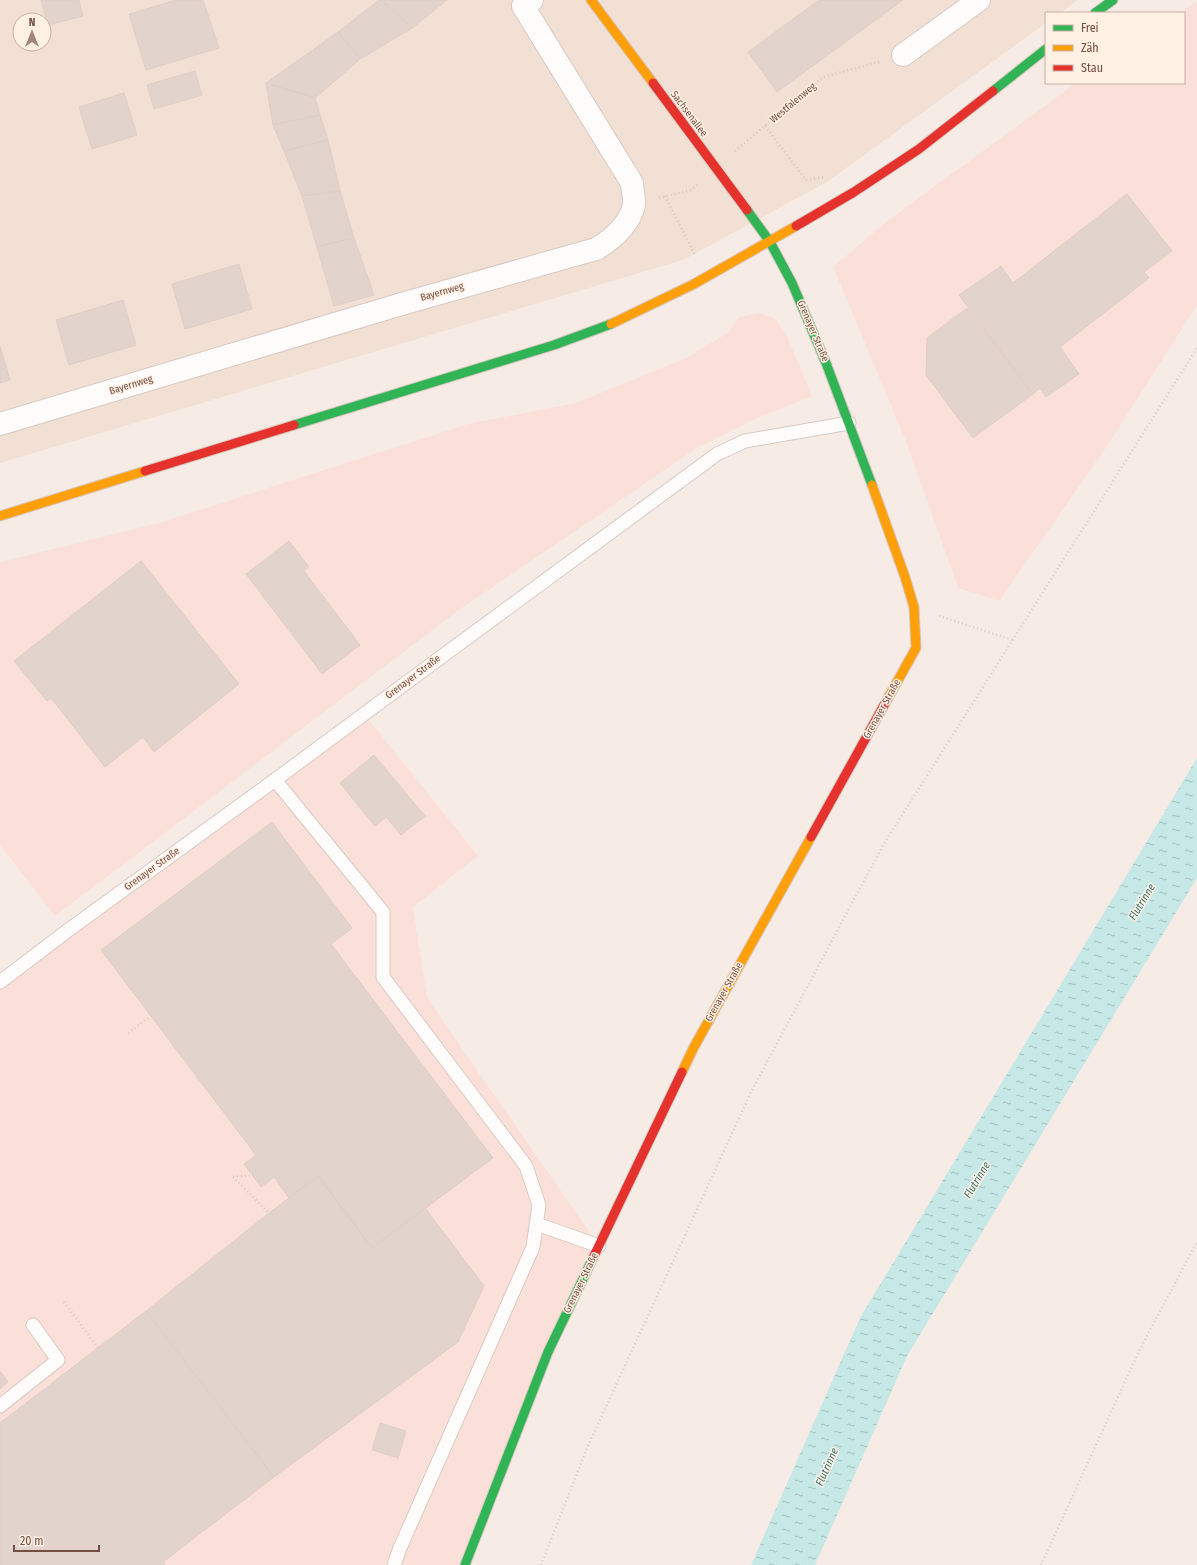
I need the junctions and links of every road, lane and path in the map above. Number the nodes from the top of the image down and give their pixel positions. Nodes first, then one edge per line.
1 (532, 0) edge
2 (591, 0) edge
3 (979, 0) edge
4 (1113, 0) edge
5 (1096, 12) edge
6 (1045, 50) edge
7 (903, 55) joint
8 (765, 126) junction
9 (716, 167) junction
10 (665, 196) junction
11 (843, 198) junction
12 (634, 204) junction
13 (770, 242) junction
14 (706, 277) junction
15 (1197, 348) edge
16 (849, 423) junction
17 (0, 424) edge
18 (0, 516) edge
19 (914, 607) junction
20 (1013, 640) junction
21 (275, 780) junction
22 (0, 982) edge
23 (151, 1016) dead end
24 (128, 1033) dead end
25 (252, 1175) dead end
26 (269, 1213) dead end
27 (536, 1224) junction
28 (1197, 1242) edge
29 (599, 1246) junction
30 (64, 1302) dead end
31 (33, 1326) dead end
32 (98, 1348) dead end
33 (0, 1406) edge
34 (394, 1565) edge
35 (465, 1565) edge
36 (541, 1565) edge
37 (1041, 1565) edge

1 - 12 street, Bayernweg
2 - 9 street, Sachsenallee
3 - 7 street
4 - 5 street
6 - 11 street
7 - 8 path, Westfalenweg
8 - 9 path, Westfalenweg
8 - 11 path
9 - 10 path, Westfalenweg
9 - 13 street, Sachsenallee
10 - 12 path, Westfalenweg
10 - 14 path
11 - 13 street
12 - 17 street, Bayernweg
13 - 14 street
13 - 16 street, Grenayer Straße
14 - 18 street
15 - 20 path
16 - 19 street, Grenayer Straße
16 - 21 lane, Grenayer Straße
19 - 20 path
19 - 29 street, Grenayer Straße
20 - 36 path
21 - 22 lane, Grenayer Straße
21 - 27 lane
23 - 24 path
25 - 26 path
27 - 29 lane
27 - 34 lane
28 - 37 path
29 - 35 street, Grenayer Straße
30 - 32 path
31 - 33 lane

